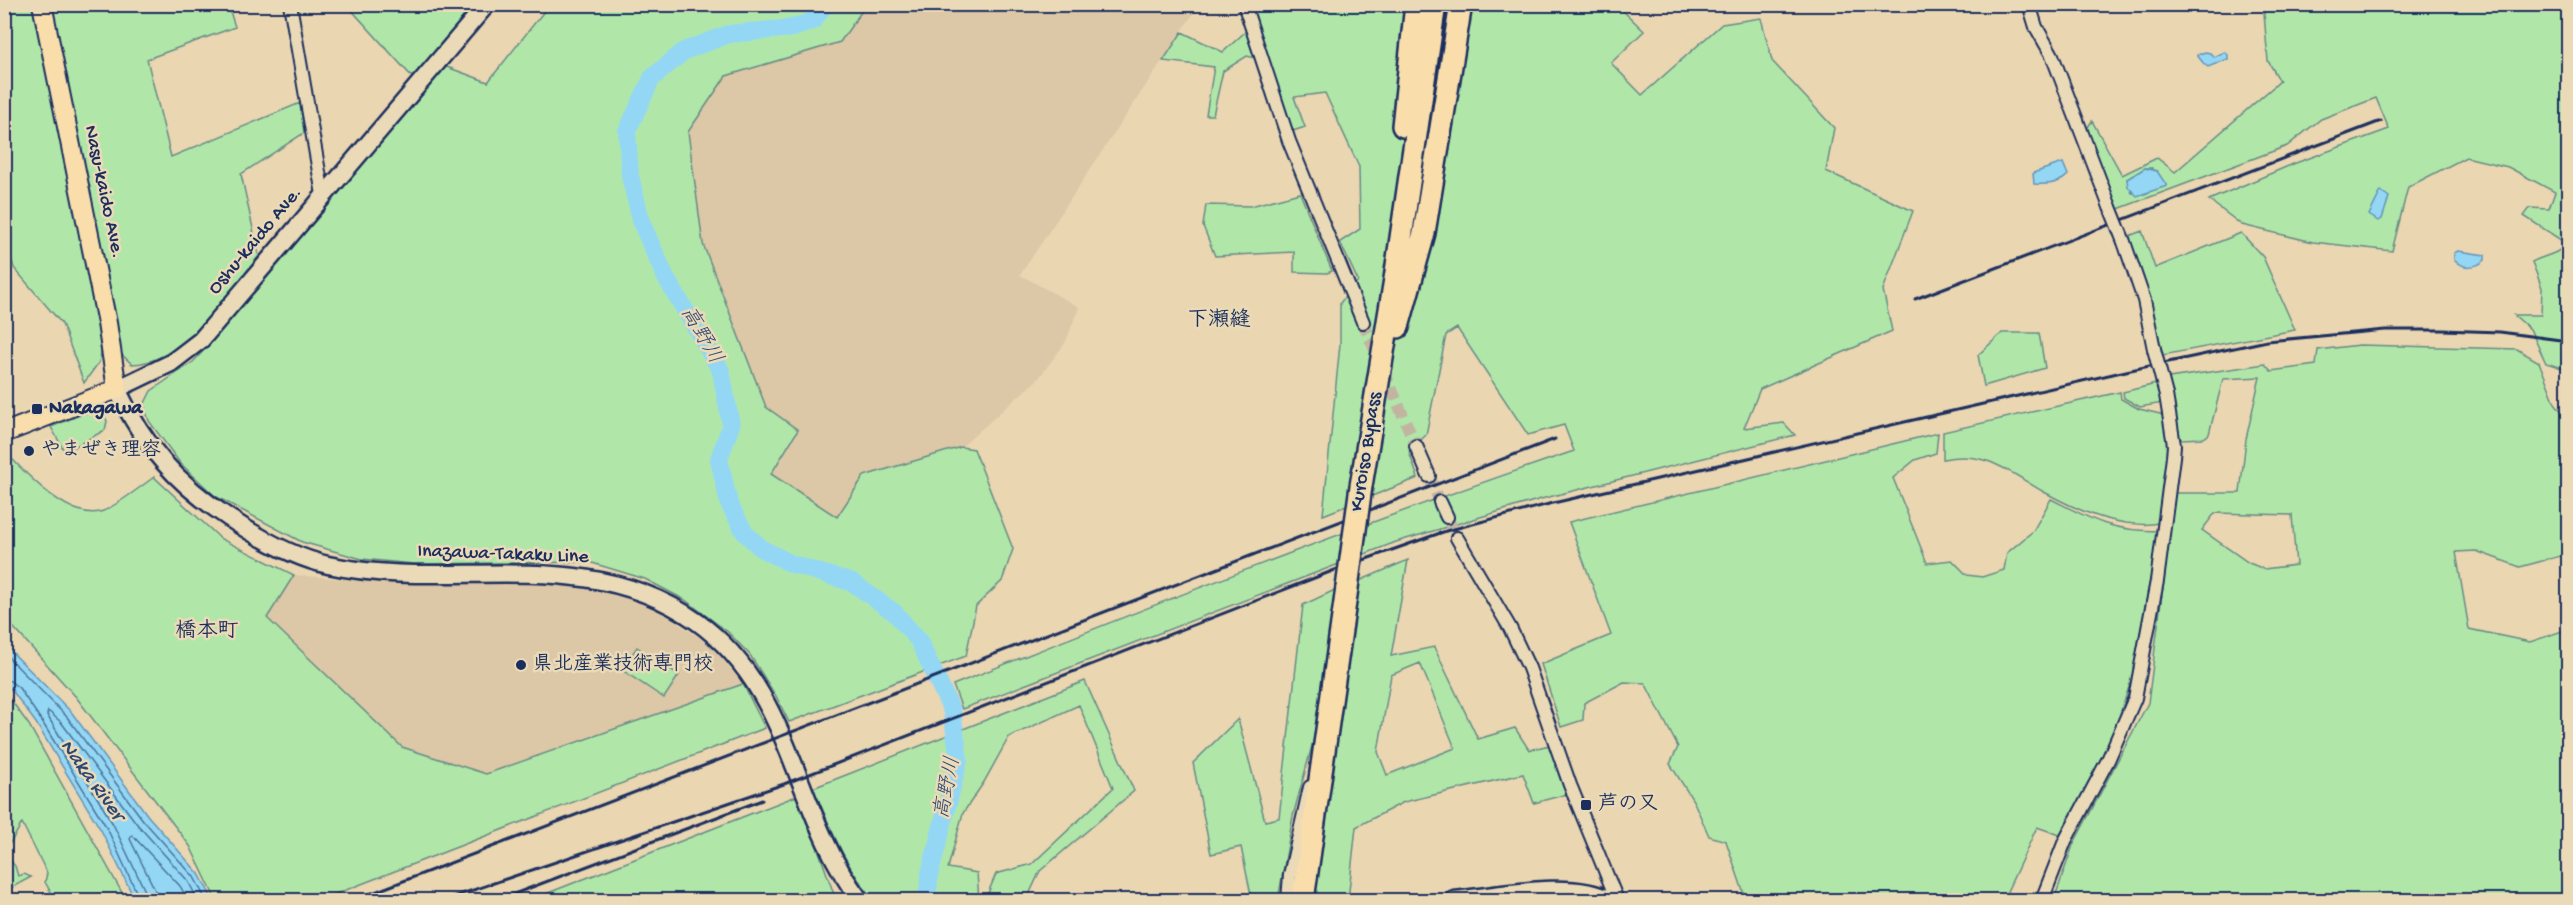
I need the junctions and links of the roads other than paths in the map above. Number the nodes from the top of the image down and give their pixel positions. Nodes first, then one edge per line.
1 (42, 4) edge
2 (290, 4) edge
3 (487, 4) edge
4 (1244, 4) edge
5 (1416, 4) edge
6 (1435, 4) edge
7 (1461, 4) edge
8 (2029, 4) edge
9 (323, 195) junction
10 (1395, 279) junction
11 (1363, 322) tunnel mouth
12 (117, 389) junction
13 (1374, 403) junction
14 (4, 433) edge
15 (1416, 446) tunnel mouth
16 (1429, 476) tunnel mouth
17 (1440, 502) tunnel mouth
18 (1447, 517) tunnel mouth
19 (1457, 538) tunnel mouth
20 (1329, 723) junction
21 (860, 900) edge
22 (1288, 900) edge
23 (1304, 900) edge
24 (1454, 900) edge
25 (1609, 900) edge
26 (1617, 900) edge
27 (2042, 900) edge

1 - 12 main road, Nasu-kaido Ave.
2 - 9 street
3 - 9 main road, Oshu-kaido Ave.
4 - 11 street
5 - 10 highway
6 - 10 highway, Kuroiso Bypass
7 - 13 highway
8 - 27 street, bridge
9 - 12 main road, Oshu-kaido Ave.
10 - 13 highway, Kuroiso Bypass
12 - 14 main road, Oshu-kaido Ave.
12 - 21 main road, Inazawa-Takaku Line
13 - 20 highway, Kuroiso Bypass, bridge
15 - 16 street
17 - 18 street
19 - 26 street
20 - 22 street
20 - 23 highway, Kuroiso Bypass
24 - 25 main road

